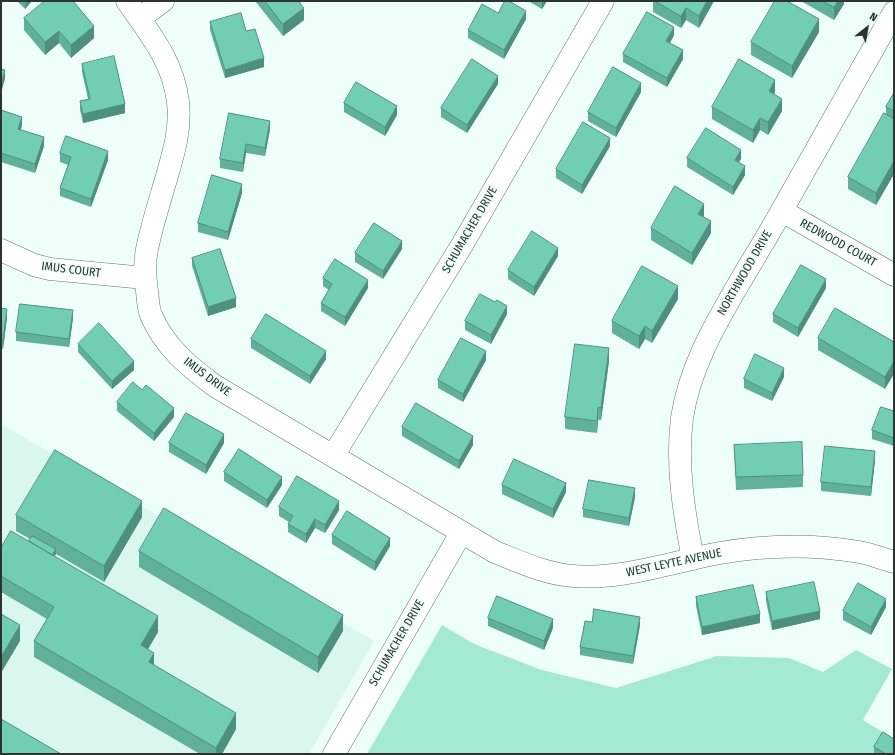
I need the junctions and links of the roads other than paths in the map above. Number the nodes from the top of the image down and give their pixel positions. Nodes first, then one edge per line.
1 (127, 1) edge
2 (163, 1) edge
3 (603, 1) edge
4 (894, 12) edge
5 (140, 18) junction
6 (782, 211) junction
7 (1, 250) edge
8 (894, 275) edge
9 (145, 278) junction
10 (333, 456) junction
11 (461, 533) junction
12 (693, 559) junction
13 (894, 562) edge
14 (334, 754) edge

1 - 5 street, IMUS DRIVE
2 - 5 street
3 - 10 street, SCHUMACHER DRIVE
4 - 6 street, NORTHWOOD DRIVE
5 - 9 street, IMUS DRIVE
6 - 8 street, REDWOOD COURT
6 - 12 street, NORTHWOOD DRIVE
7 - 9 street, IMUS COURT
9 - 10 street, IMUS DRIVE
10 - 11 street, IMUS DRIVE
11 - 12 street, WEST LEYTE AVENUE
11 - 14 street, SCHUMACHER DRIVE
12 - 13 street, WEST LEYTE AVENUE

